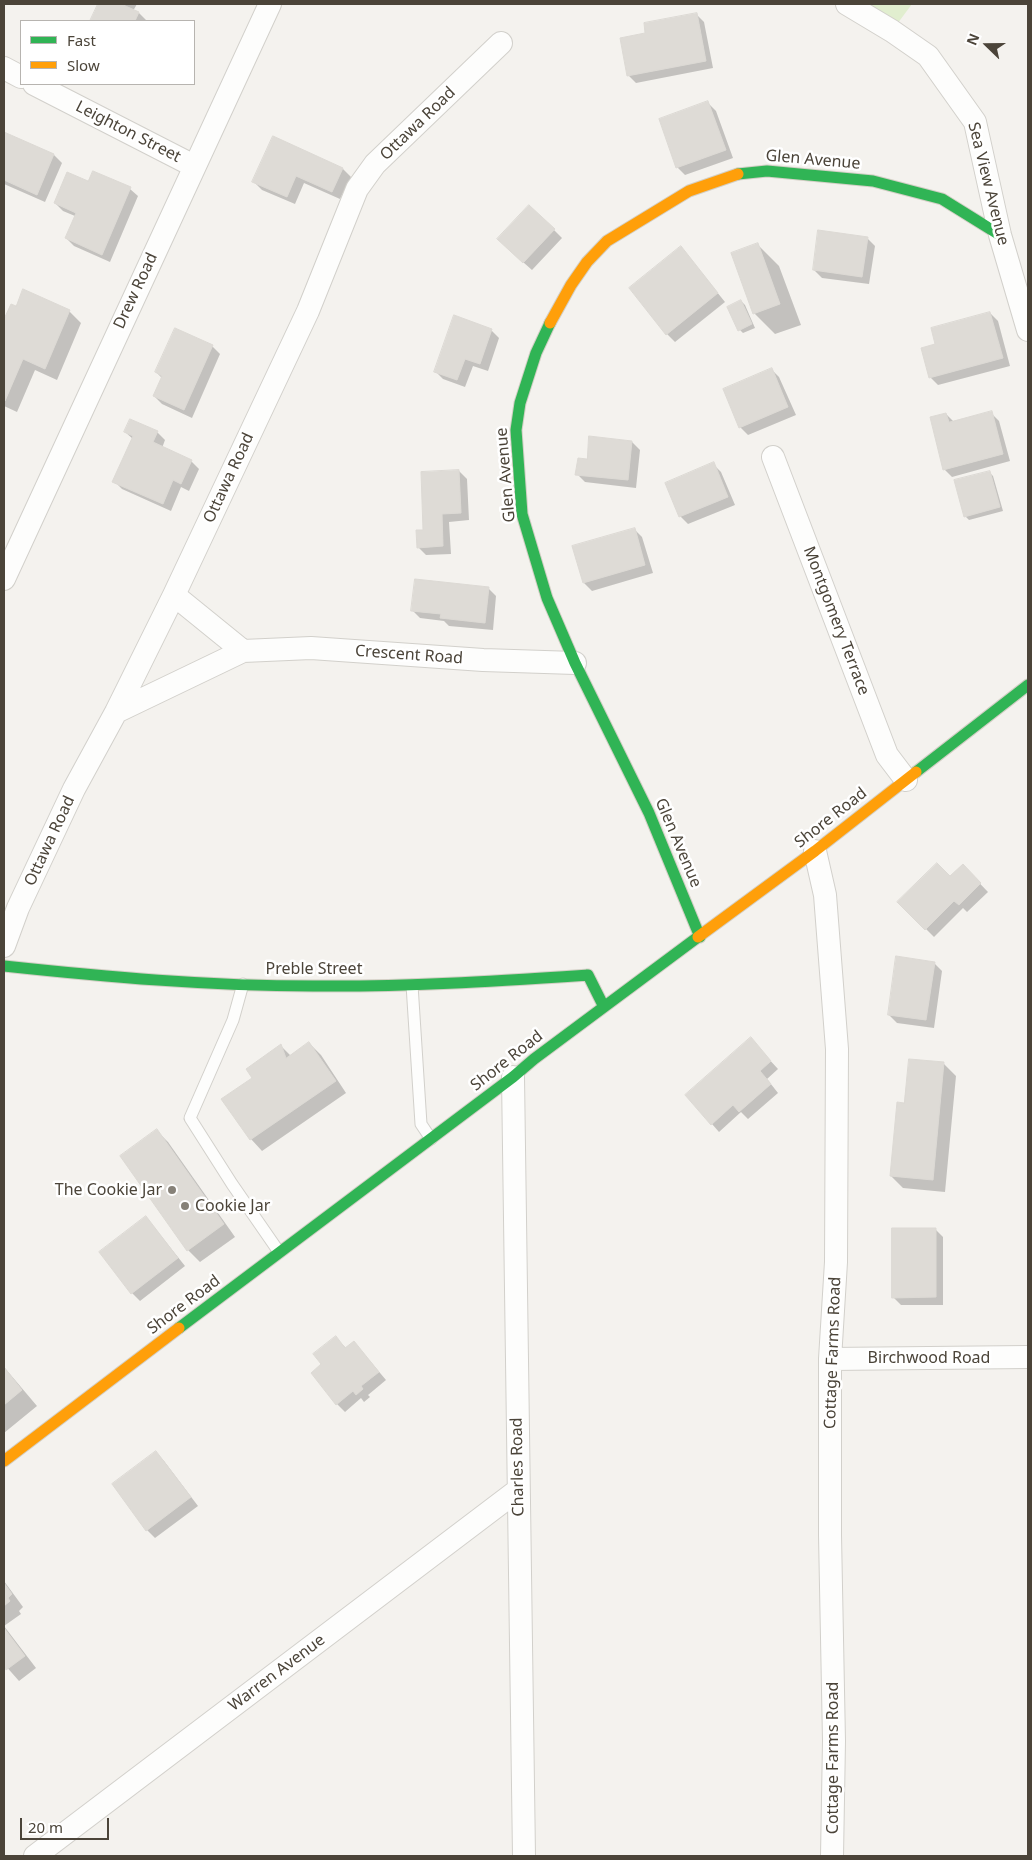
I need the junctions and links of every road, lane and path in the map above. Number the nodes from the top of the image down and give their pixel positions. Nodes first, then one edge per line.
1 (270, 4) edge
2 (846, 4) edge
3 (501, 43) dead end
4 (4, 68) edge
5 (20, 76) edge
6 (36, 85) edge
7 (194, 166) junction
8 (1000, 234) junction
9 (1028, 330) edge
10 (773, 457) dead end
11 (4, 579) edge
12 (174, 596) junction
13 (243, 652) junction
14 (575, 663) junction
15 (1028, 685) edge
16 (116, 712) junction
17 (906, 780) junction
18 (815, 852) junction
19 (700, 937) junction
20 (4, 946) edge
21 (4, 966) edge
22 (243, 984) junction
23 (412, 985) junction
24 (604, 1008) junction
25 (513, 1077) junction
26 (432, 1140) junction
27 (279, 1252) junction
28 (1028, 1357) edge
29 (830, 1359) junction
30 (4, 1460) edge
31 (518, 1490) junction
32 (35, 1856) edge
33 (524, 1856) edge
34 (832, 1856) edge

1 - 7 street, Drew Road
2 - 8 street, Sea View Avenue
3 - 12 street, Ottawa Road
4 - 5 street
6 - 7 street, Leighton Street
7 - 11 street, Drew Road
8 - 9 street, Sea View Avenue
8 - 14 street, Glen Avenue
10 - 17 street, Montgomery Terrace
12 - 13 street
12 - 16 street, Ottawa Road
13 - 14 street, Crescent Road
13 - 16 street, Crescent Road
14 - 19 street, Glen Avenue
15 - 17 street, Shore Road
16 - 20 street, Ottawa Road
17 - 18 street, Shore Road
18 - 19 street, Shore Road
18 - 29 street, Cottage Farms Road
19 - 24 street, Shore Road
21 - 22 street, Preble Street
22 - 23 street, Preble Street
22 - 27 lane
23 - 24 street, Preble Street
23 - 26 lane
24 - 25 street, Shore Road
25 - 26 street, Shore Road
25 - 31 street, Charles Road
26 - 27 street, Shore Road
27 - 30 street, Shore Road
28 - 29 street, Birchwood Road
29 - 34 street, Cottage Farms Road
31 - 32 street, Warren Avenue
31 - 33 street, Charles Road

